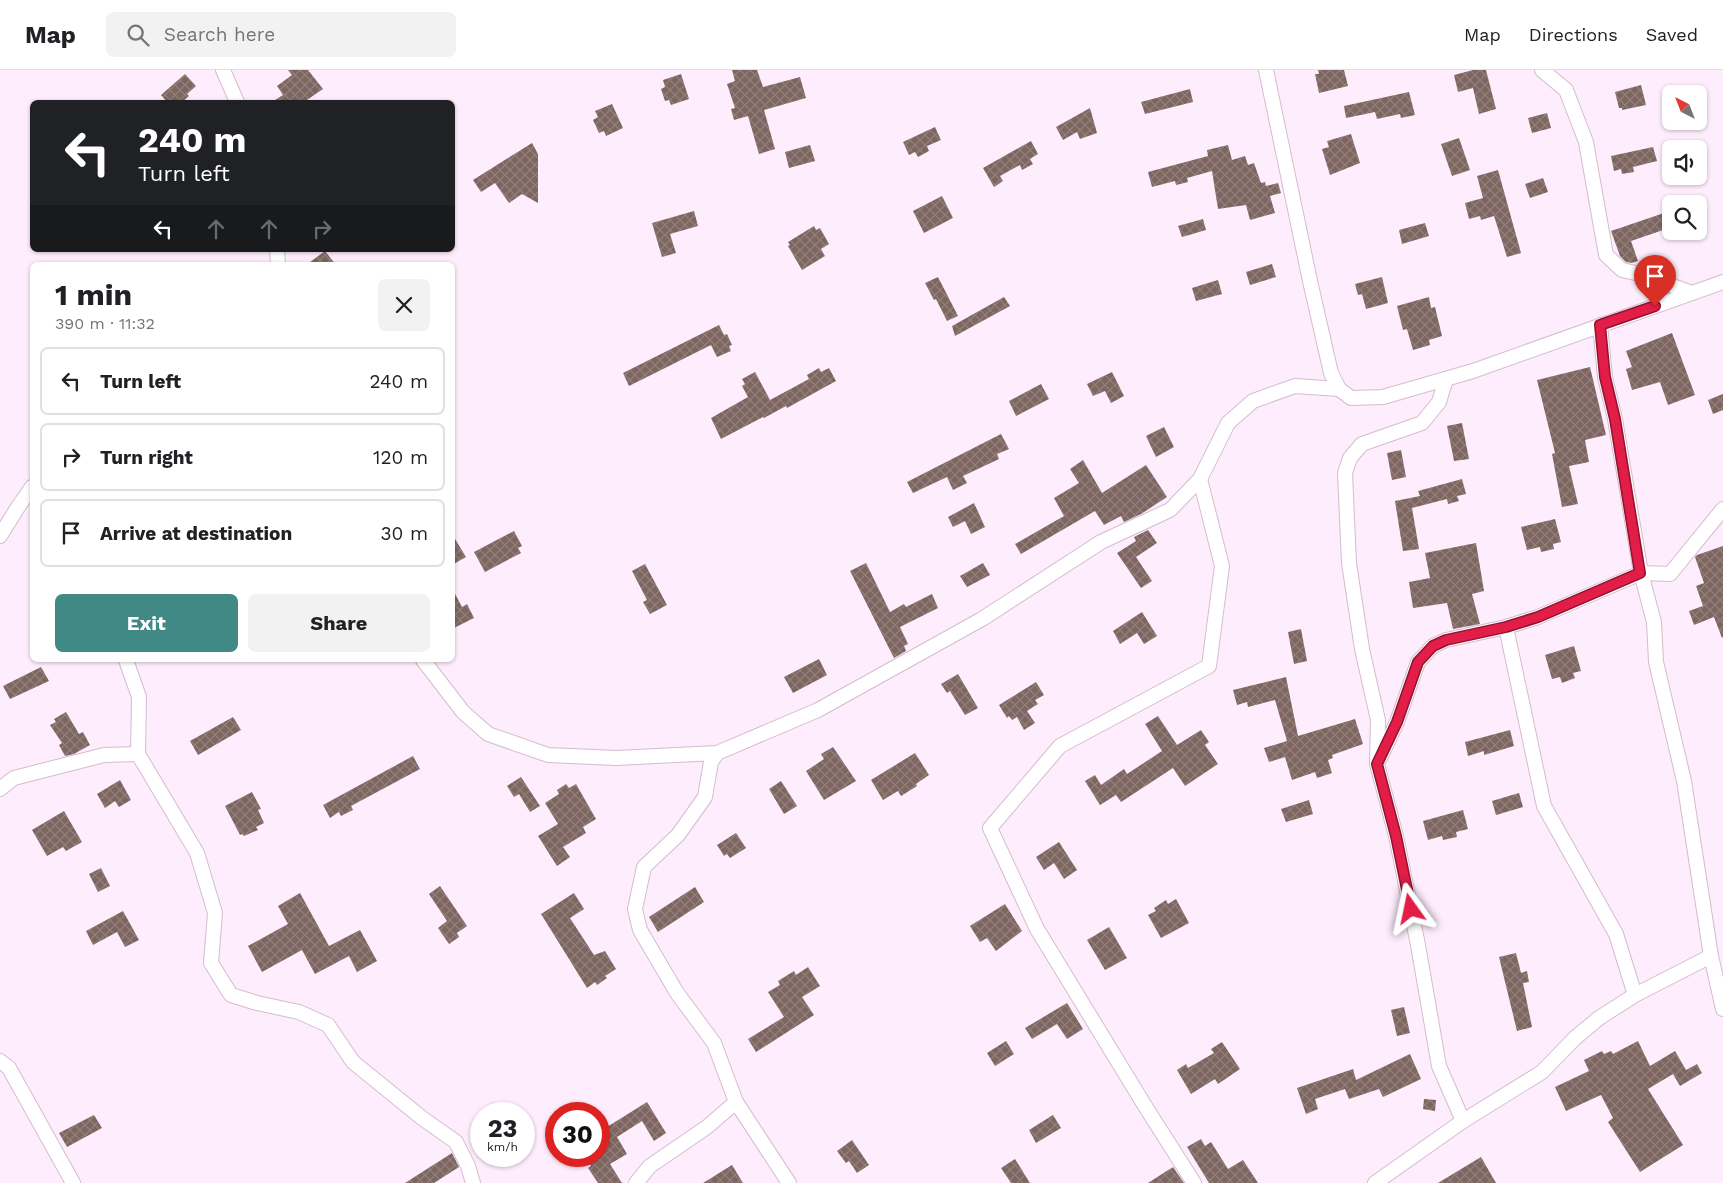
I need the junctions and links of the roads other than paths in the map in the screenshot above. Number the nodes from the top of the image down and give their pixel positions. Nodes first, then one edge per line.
1 (222, 70) edge
2 (1266, 70) edge
3 (1542, 70) edge
4 (236, 100) edge
5 (1723, 282) edge
6 (1692, 293) junction
7 (1600, 325) junction
8 (1446, 379) junction
9 (1338, 389) junction
10 (1200, 479) junction
11 (30, 490) edge
12 (1723, 509) edge
13 (0, 536) edge
14 (1640, 573) junction
15 (1506, 627) junction
16 (127, 662) edge
17 (425, 662) edge
18 (138, 754) junction
19 (717, 754) junction
20 (1377, 764) junction
21 (0, 790) edge
22 (1711, 956) junction
23 (1635, 995) junction
24 (1723, 1009) edge
25 (0, 1061) edge
26 (736, 1102) junction
27 (1463, 1121) junction
28 (74, 1183) edge
29 (473, 1183) edge
30 (636, 1183) edge
31 (789, 1183) edge
32 (1194, 1183) edge
33 (1375, 1183) edge

1 - 4 street
2 - 9 street
3 - 6 street
5 - 6 street
6 - 7 street
7 - 8 street
7 - 14 street
8 - 9 street
8 - 20 street
9 - 10 street
10 - 19 street
10 - 32 street
11 - 13 street
12 - 14 street
14 - 15 street
14 - 22 street
15 - 20 street
15 - 23 street
16 - 18 street
17 - 19 street
18 - 21 street
18 - 29 street
19 - 26 street
20 - 27 street
22 - 23 street
22 - 24 street
23 - 27 street
25 - 28 street
26 - 30 street
26 - 31 street
27 - 33 street

